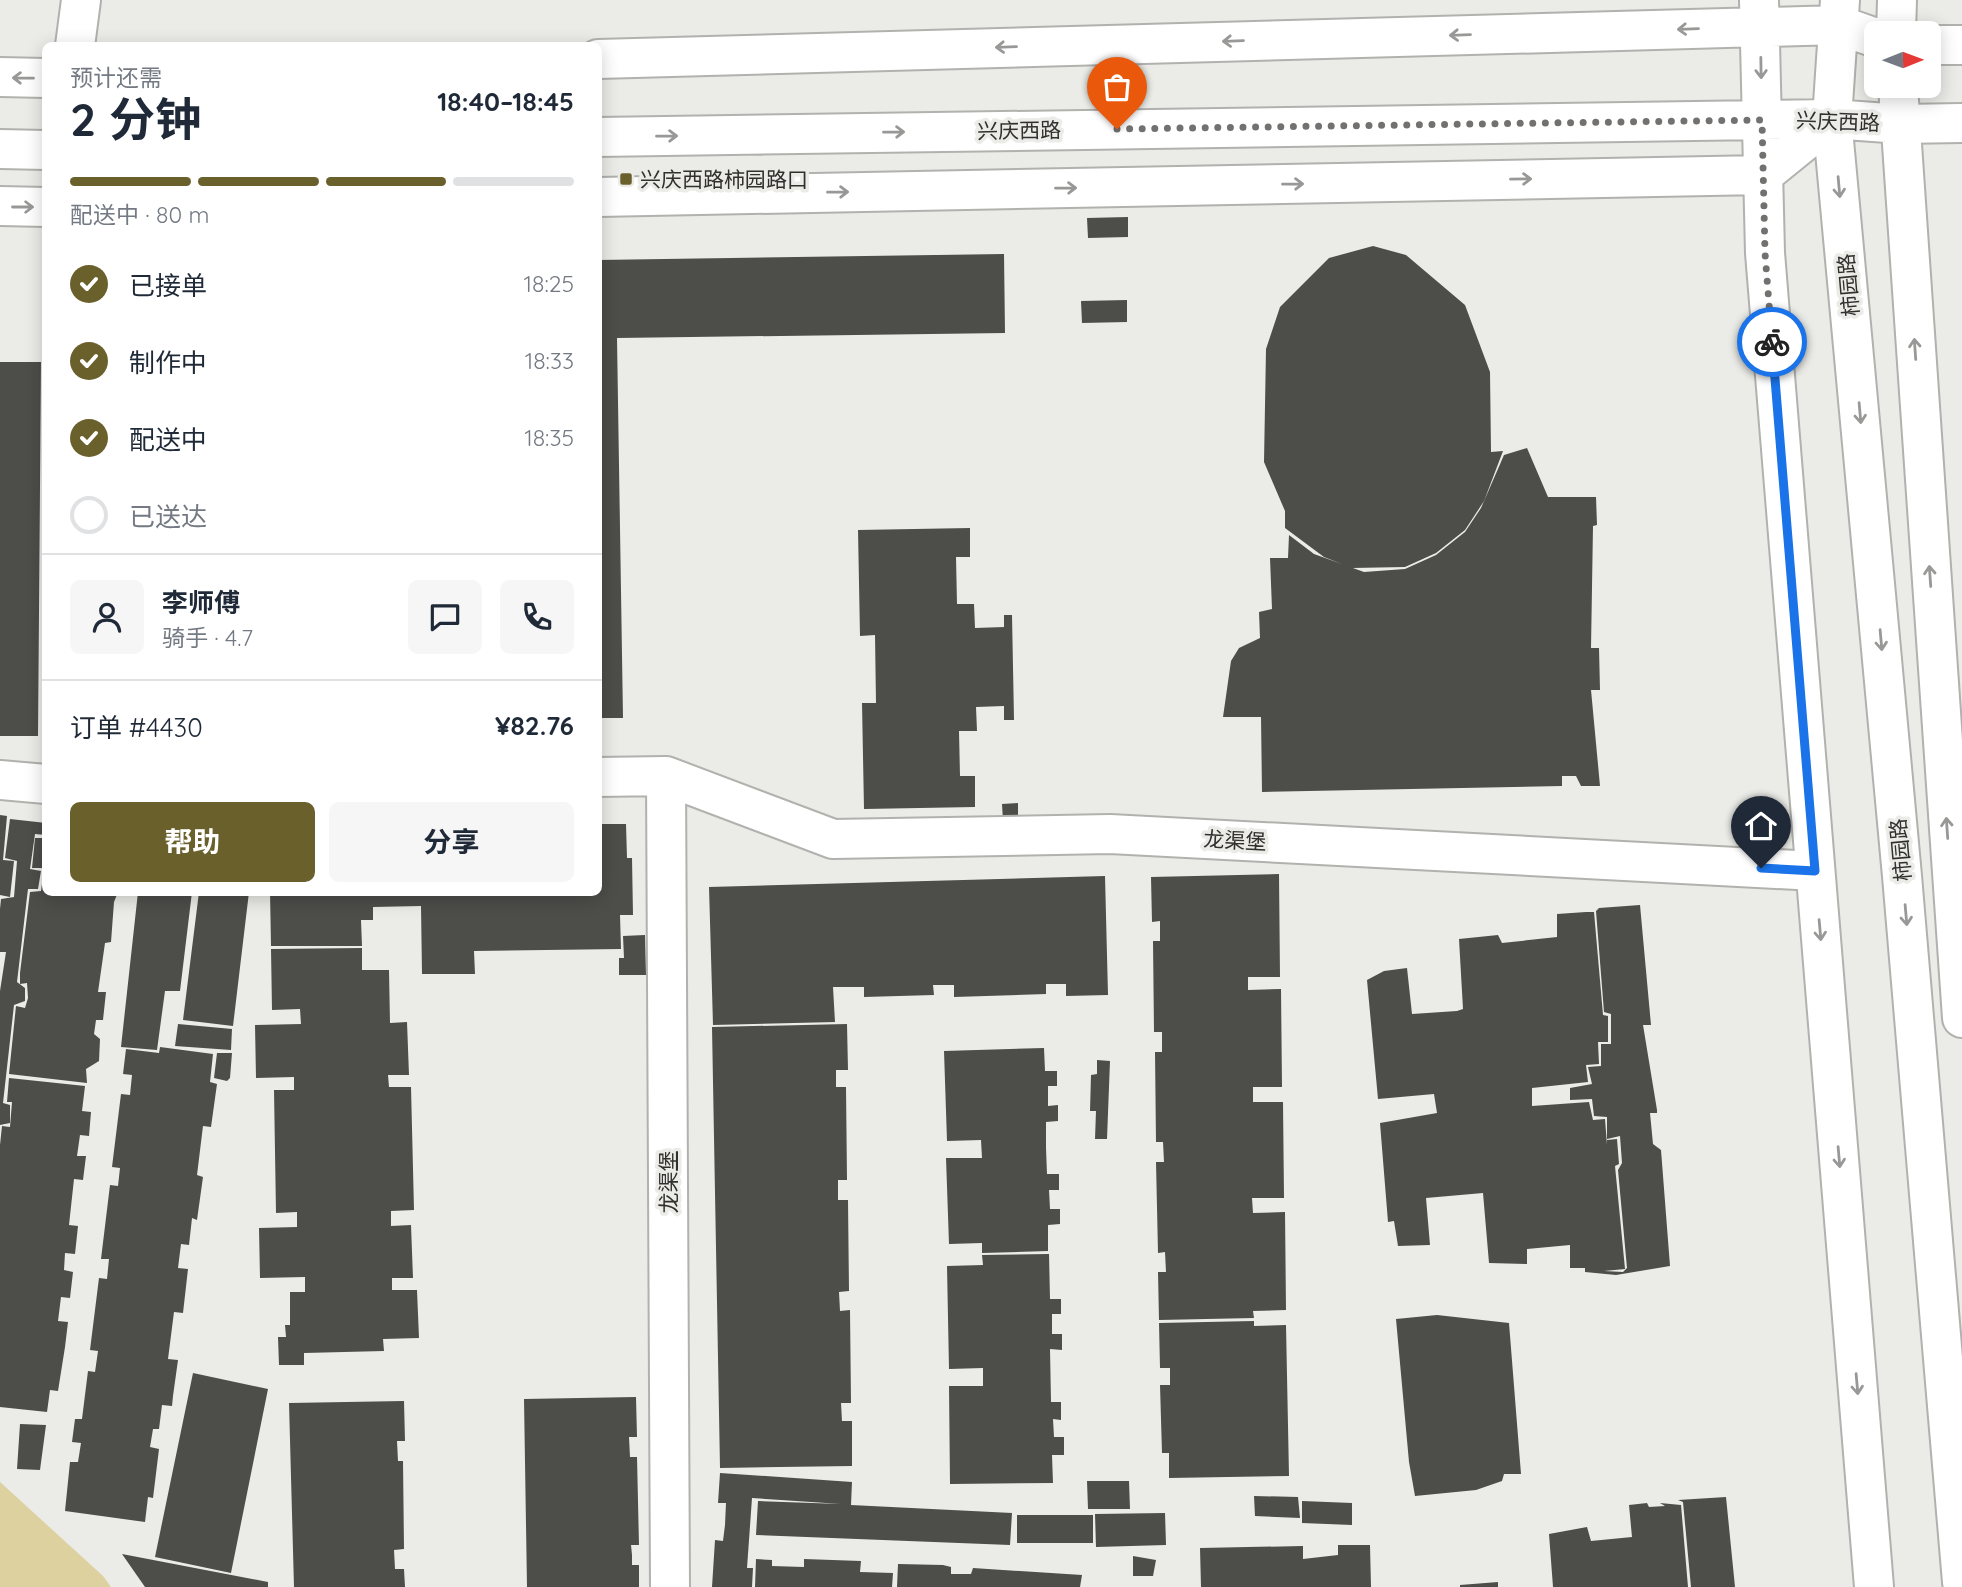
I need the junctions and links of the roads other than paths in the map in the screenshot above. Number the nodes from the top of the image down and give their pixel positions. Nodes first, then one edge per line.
1 (81, 0) edge
2 (1811, 0) edge
3 (1897, 0) edge
4 (1839, 12) edge
5 (1759, 13) edge
6 (1896, 21) edge
7 (1864, 30) edge
8 (76, 42) edge
9 (1962, 45) edge
10 (1941, 46) edge
11 (602, 60) edge
12 (0, 77) edge
13 (42, 78) edge
14 (1899, 98) edge
15 (1832, 119) junction
16 (1762, 120) junction
17 (1962, 122) edge
18 (1901, 124) junction
19 (602, 137) edge
20 (0, 149) edge
21 (42, 150) edge
22 (1763, 175) junction
23 (602, 197) edge
24 (0, 206) edge
25 (42, 206) edge
26 (666, 776) junction
27 (602, 777) edge
28 (0, 780) edge
29 (42, 783) edge
30 (1815, 871) junction
31 (1962, 1018) edge
32 (1962, 1582) edge
33 (670, 1587) edge
34 (1874, 1587) edge

1 - 8 main road
2 - 4 main road
3 - 6 main road
4 - 5 main road
4 - 7 main road
4 - 15 main road, 柿园路
5 -> 11 main road
5 -> 16 main road
9 - 10 main road
13 -> 12 main road
14 - 18 main road
15 - 16 main road, 兴庆西路
15 - 18 main road, 兴庆西路
15 - 22 main road
15 -> 32 main road, 柿园路
19 -> 16 main road, 兴庆西路
16 - 22 main road
17 - 18 main road, 兴庆西路
31 -> 18 main road
20 - 21 main road
23 -> 22 main road
22 - 30 main road
24 -> 25 main road
26 - 27 main road, 龙渠堡
26 - 30 main road, 龙渠堡
26 - 33 main road, 龙渠堡
28 - 29 main road
30 -> 34 main road

